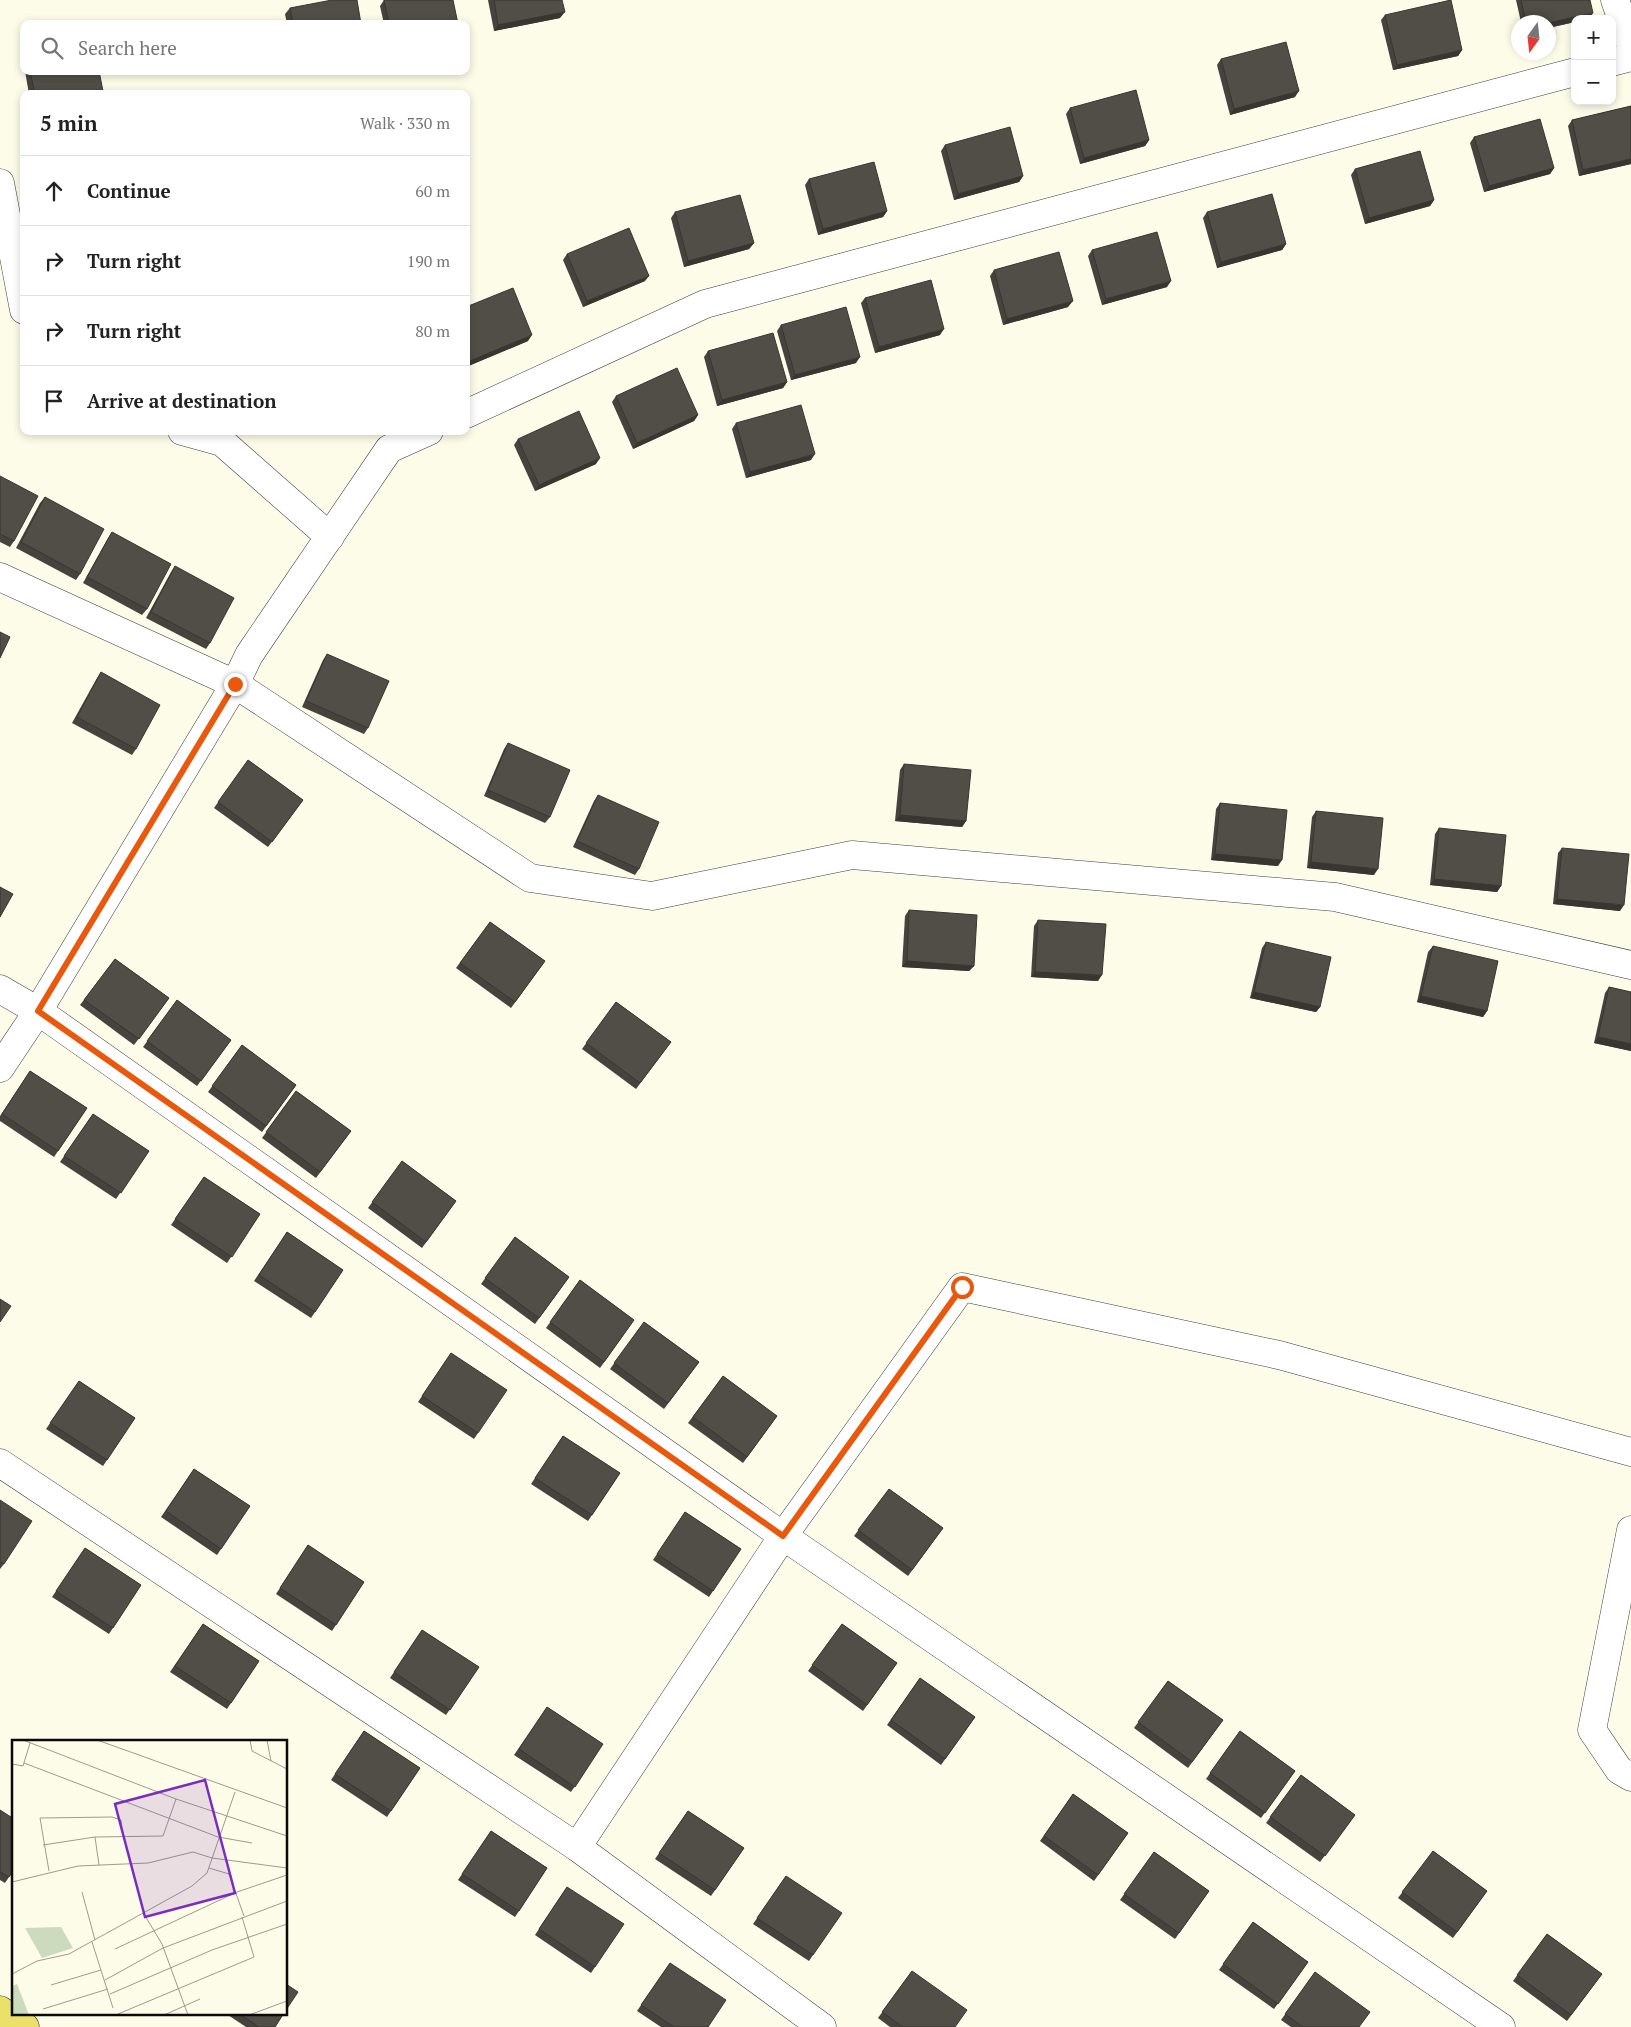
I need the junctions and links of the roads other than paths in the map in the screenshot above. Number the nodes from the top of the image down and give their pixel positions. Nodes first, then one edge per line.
1 (1616, 0) edge
2 (1631, 46) edge
3 (1631, 57) edge
4 (1616, 61) edge
5 (1571, 73) edge
6 (0, 183) edge
7 (20, 289) edge
8 (470, 412) edge
9 (197, 435) edge
10 (420, 435) edge
11 (330, 537) junction
12 (0, 577) edge
13 (235, 684) junction
14 (1631, 965) edge
15 (0, 988) edge
16 (38, 1011) junction
17 (0, 1068) edge
18 (1631, 1452) edge
19 (0, 1463) edge
20 (1631, 1530) edge
21 (783, 1536) junction
22 (1631, 1777) edge
23 (577, 1847) junction
24 (0, 2010) edge
25 (25, 2027) edge
26 (822, 2027) edge
27 (1501, 2027) edge

1 - 2 street
3 - 4 street
5 - 8 street
6 - 7 street
9 - 11 street
10 - 11 street
11 - 13 street
12 - 13 street
13 - 14 street
13 - 16 street
15 - 16 street
16 - 17 street
16 - 21 street
18 - 21 street
19 - 23 street
20 - 22 street
21 - 23 street
21 - 27 street
23 - 26 street
24 - 25 main road

